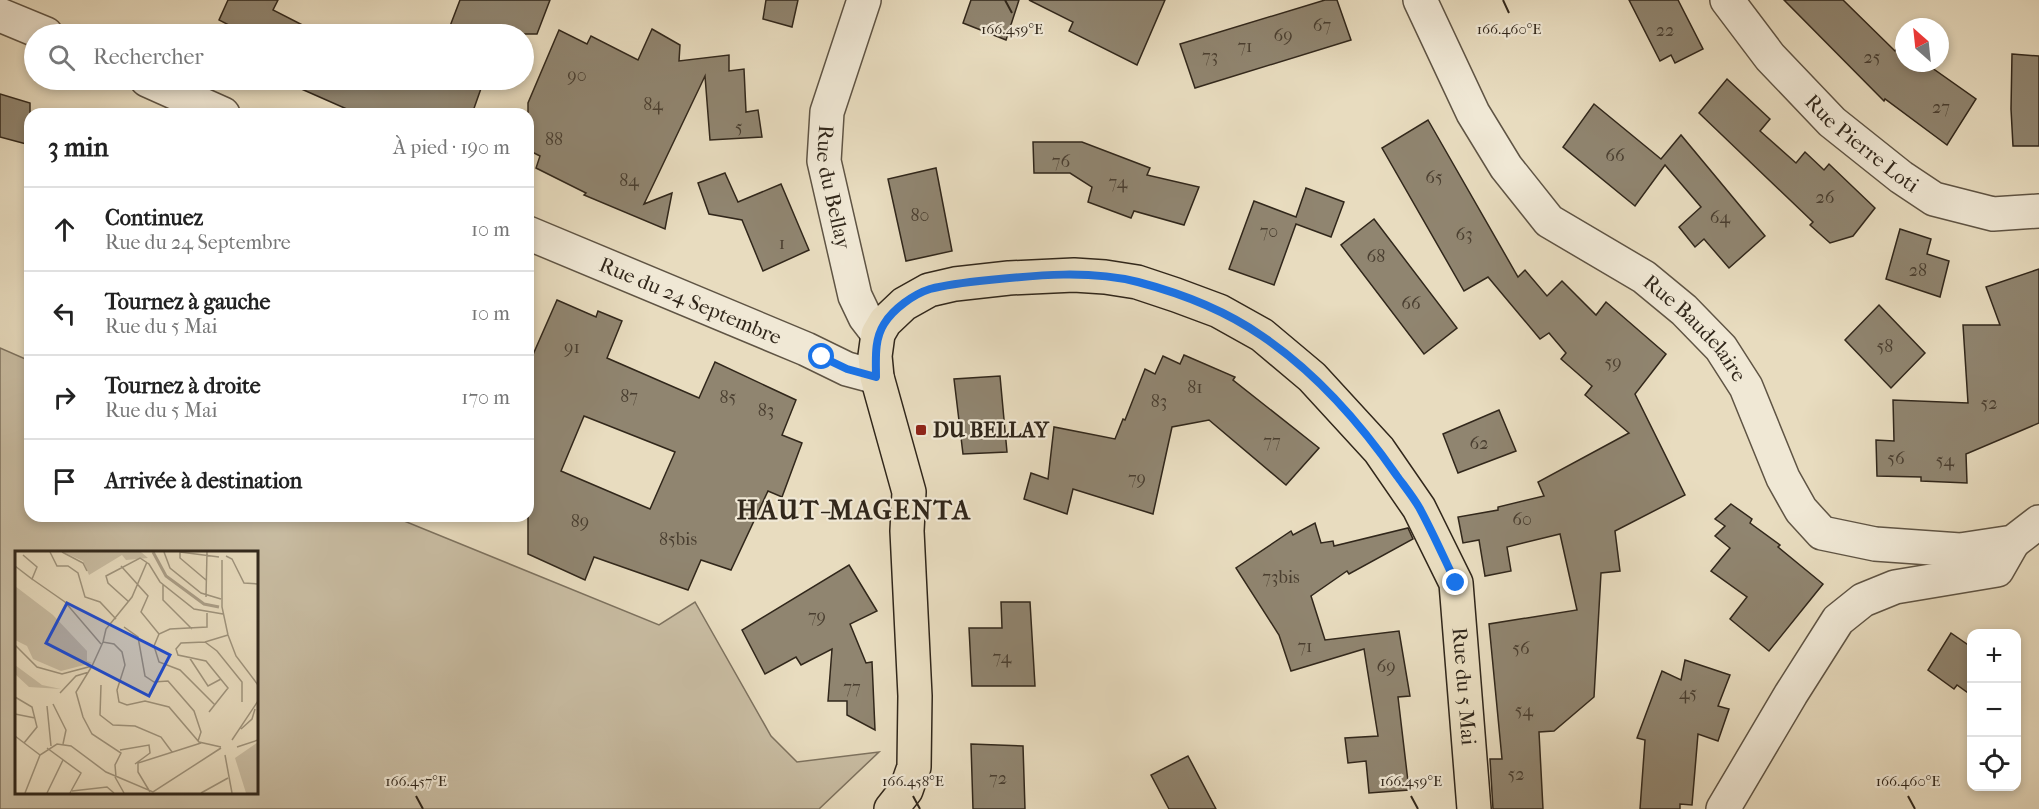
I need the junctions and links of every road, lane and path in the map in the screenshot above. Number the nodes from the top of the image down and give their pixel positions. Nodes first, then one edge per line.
1 (864, 0) edge
2 (1420, 0) edge
3 (1727, 0) edge
4 (0, 15) edge
5 (24, 25) edge
6 (169, 90) edge
7 (210, 108) edge
8 (2039, 212) edge
9 (534, 236) edge
10 (878, 334) junction
11 (876, 377) junction
12 (2039, 522) edge
13 (2013, 542) junction
14 (895, 807) edge
15 (1474, 809) edge
16 (1723, 809) edge

1 - 10 street, Rue du Bellay
2 - 13 street, Rue Baudelaire
3 - 8 street, Rue Pierre Loti
4 - 5 street
6 - 7 street
9 - 11 street, Rue du 24 Septembre
10 - 11 main road
10 - 15 main road, Rue du 5 Mai
11 - 14 main road
12 - 13 street, Rue Baudelaire
13 - 16 street, Rue Baudelaire

